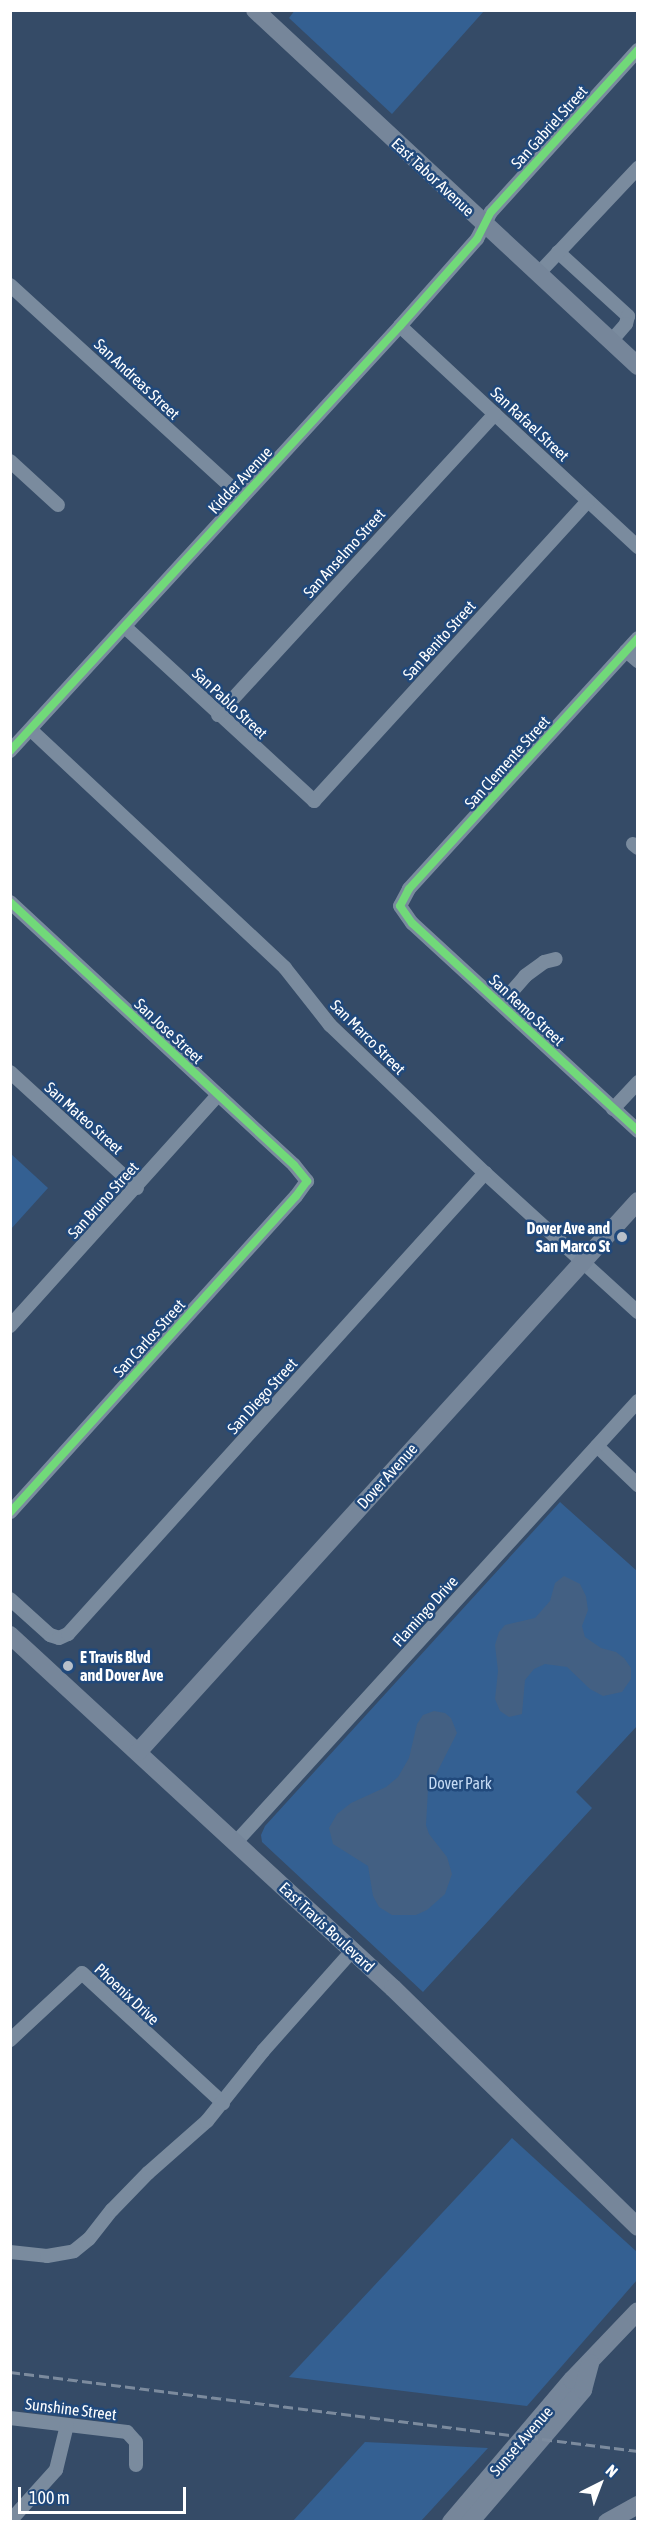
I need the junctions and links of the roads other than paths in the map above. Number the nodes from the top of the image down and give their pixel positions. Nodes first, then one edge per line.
1 (255, 10) edge
2 (638, 50) edge
3 (638, 168) edge
4 (484, 225) junction
5 (558, 252) junction
6 (538, 274) junction
7 (10, 285) edge
8 (400, 326) junction
9 (610, 341) junction
10 (638, 366) edge
11 (495, 414) junction
12 (10, 461) edge
13 (242, 497) junction
14 (588, 501) junction
15 (58, 505) dead end
16 (638, 547) edge
17 (125, 627) junction
18 (638, 638) edge
19 (626, 651) junction
20 (638, 661) edge
21 (218, 715) junction
22 (31, 730) junction
23 (10, 751) edge
24 (314, 801) joint
25 (10, 902) edge
26 (400, 906) joint
27 (556, 959) dead end
28 (501, 1004) junction
29 (10, 1072) edge
30 (638, 1082) edge
31 (218, 1095) junction
32 (613, 1109) junction
33 (638, 1131) edge
34 (485, 1173) junction
35 (307, 1181) joint
36 (137, 1188) junction
37 (638, 1201) edge
38 (583, 1261) junction
39 (638, 1312) edge
40 (10, 1326) edge
41 (638, 1401) edge
42 (597, 1446) junction
43 (638, 1485) edge
44 (10, 1512) edge
45 (10, 1599) edge
46 (10, 1635) edge
47 (138, 1752) junction
48 (236, 1842) junction
49 (353, 1950) junction
50 (10, 2040) edge
51 (222, 2103) junction
52 (638, 2227) edge
53 (10, 2252) edge
54 (638, 2311) edge
55 (591, 2361) junction
56 (10, 2418) edge
57 (66, 2425) junction
58 (135, 2465) dead end
59 (638, 2505) edge
60 (10, 2521) edge
61 (451, 2522) edge
62 (470, 2522) edge
63 (607, 2522) edge

1 - 4 main road, East Tabor Avenue
2 - 4 street, San Gabriel Street
3 - 5 street
4 - 6 main road, East Tabor Avenue
4 - 8 street, Kidder Avenue
5 - 6 street
5 - 9 street
6 - 9 main road, East Tabor Avenue
7 - 13 street, San Andreas Street
8 - 11 street, San Rafael Street
8 - 13 street, Kidder Avenue
9 - 10 main road, East Tabor Avenue
11 - 14 street, San Rafael Street
11 - 21 street, San Anselmo Street
12 - 15 street
13 - 17 street, Kidder Avenue
14 - 16 street, San Rafael Street
14 - 24 street, San Benito Street
17 - 21 street, San Pablo Street
17 - 22 street, Kidder Avenue
18 - 19 street, San Clemente Street
19 - 20 street
19 - 26 street, San Clemente Street
21 - 24 street, San Pablo Street
22 - 23 street, Kidder Avenue
22 - 34 street, San Marco Street
25 - 31 street, San Jose Street
26 - 28 street, San Remo Street
27 - 28 street
28 - 32 street, San Remo Street
29 - 36 street, San Mateo Street
30 - 32 street
31 - 35 street, San Jose Street
31 - 36 street, San Bruno Street
32 - 33 street, San Remo Street
34 - 38 street, San Marco Street
34 - 45 street, San Diego Street
35 - 44 street, San Carlos Street
36 - 40 street, San Bruno Street
37 - 38 main road, Dover Avenue
38 - 39 street, San Marco Street
38 - 47 main road, Dover Avenue
41 - 42 street, Flamingo Drive
42 - 43 street
42 - 48 street, Flamingo Drive
46 - 47 main road, East Travis Boulevard
47 - 48 main road, East Travis Boulevard
48 - 49 main road, East Travis Boulevard
49 - 51 street
49 - 52 main road, East Travis Boulevard
50 - 51 street, Phoenix Drive
51 - 53 street
54 - 55 main road, Sunset Avenue
55 - 61 main road, Sunset Avenue
55 - 62 main road, Sunset Avenue
56 - 57 street, Sunshine Street
57 - 58 street, Sunshine Street
57 - 60 street
59 - 63 main road

